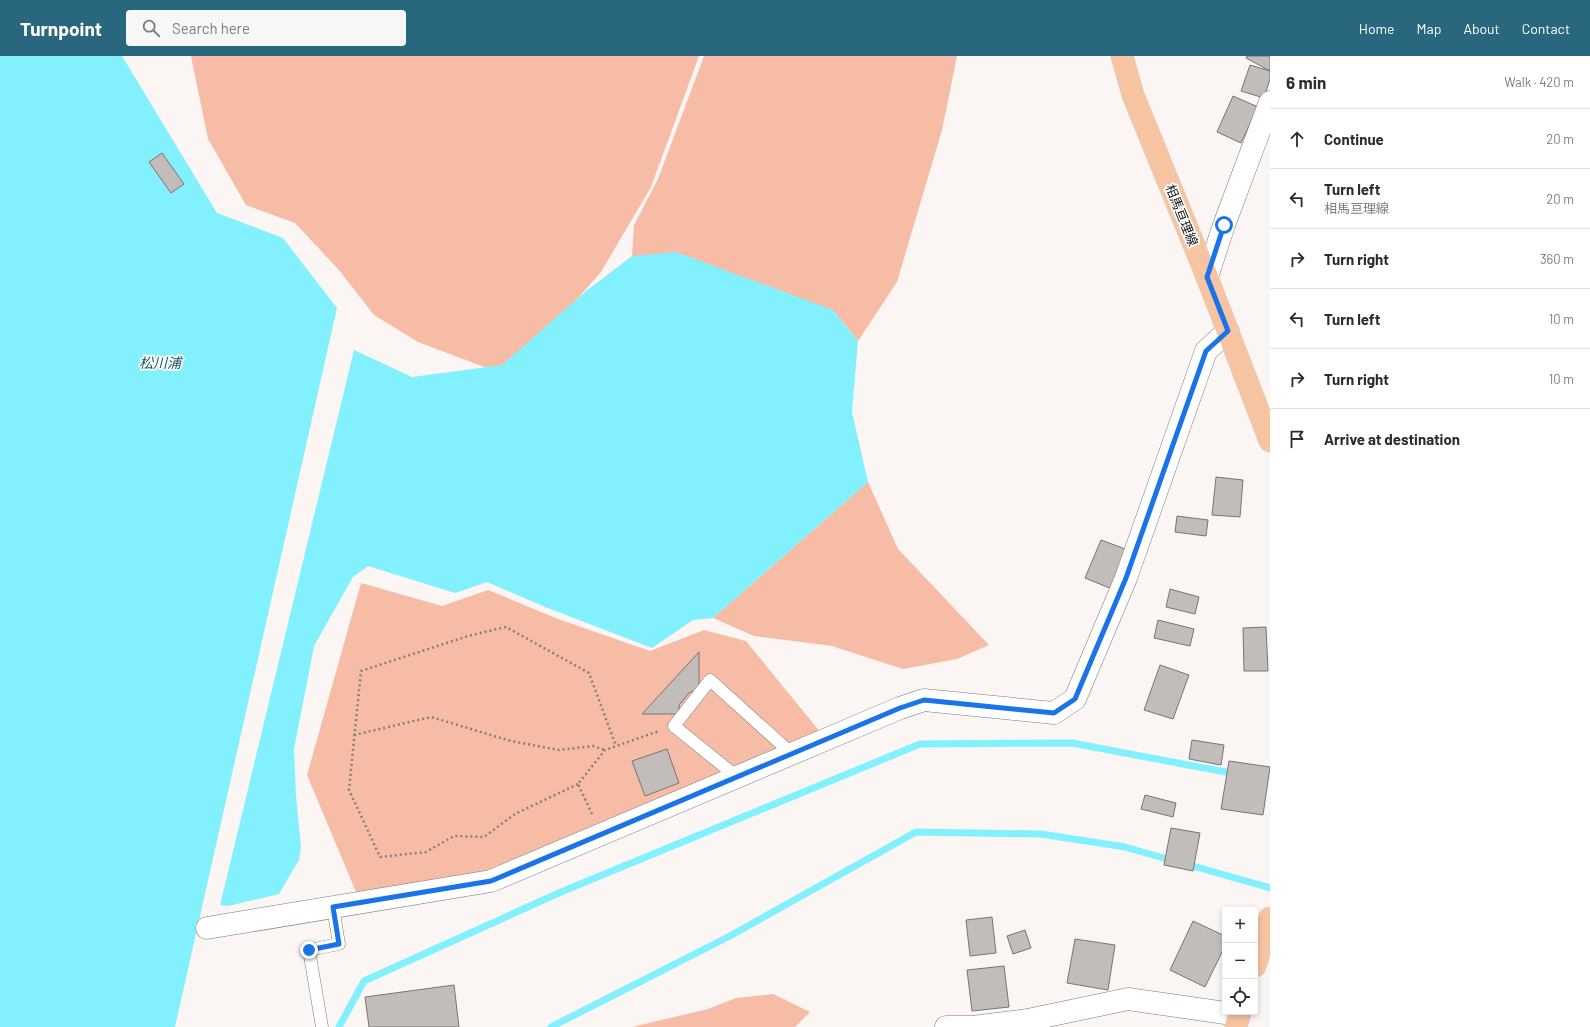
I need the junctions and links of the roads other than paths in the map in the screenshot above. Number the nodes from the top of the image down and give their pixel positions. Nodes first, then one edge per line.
1 (1122, 56) edge
2 (1270, 102) edge
3 (1207, 277) junction
4 (1228, 331) junction
5 (1270, 441) edge
6 (792, 754) junction
7 (737, 777) junction
8 (333, 907) junction
9 (1270, 918) edge
10 (207, 928) dead end
11 (1261, 962) edge
12 (1238, 1018) edge
13 (322, 1027) edge
14 (946, 1027) edge

1 - 3 main road, 相馬亘理線
2 - 3 street
3 - 4 main road, 相馬亘理線
4 - 5 main road, 相馬亘理線
4 - 6 street
6 - 7 street
6 - 7 lane
7 - 8 street
8 - 10 street
8 - 13 lane
9 - 11 main road
12 - 14 street

